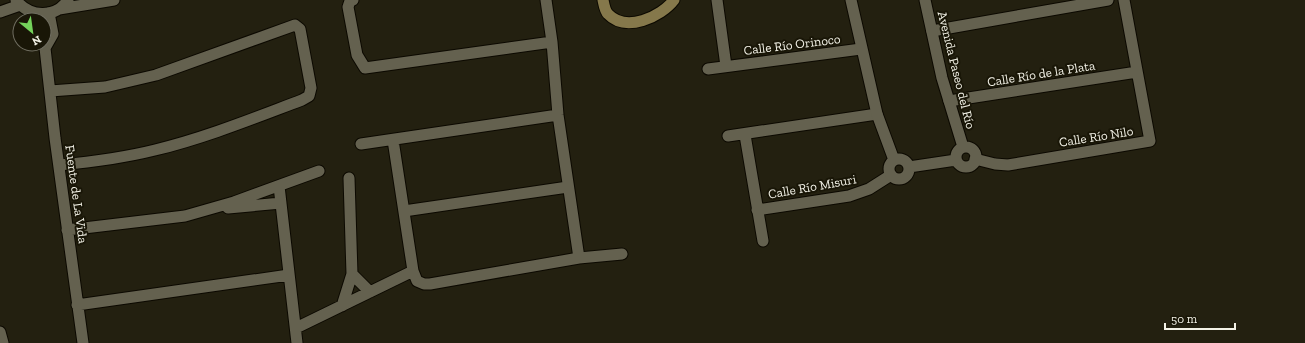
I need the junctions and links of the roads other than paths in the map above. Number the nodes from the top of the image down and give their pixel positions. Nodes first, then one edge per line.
1 (68, 0) edge
2 (114, 0) edge
3 (353, 0) edge
4 (546, 0) edge
5 (603, 0) edge
6 (674, 0) edge
7 (718, 0) edge
8 (851, 0) edge
9 (925, 0) edge
10 (1108, 0) edge
11 (1124, 0) edge
12 (24, 9) edge
13 (54, 11) junction
14 (0, 12) edge
15 (932, 32) junction
16 (52, 35) edge
17 (552, 42) junction
18 (861, 49) junction
19 (45, 52) edge
20 (726, 66) junction
21 (708, 69) dead end
22 (1137, 72) junction
23 (50, 91) junction
24 (949, 101) junction
25 (877, 114) junction
26 (558, 115) junction
27 (745, 135) junction
28 (728, 136) dead end
29 (393, 140) junction
30 (361, 144) dead end
31 (962, 147) junction
32 (975, 159) junction
33 (894, 160) junction
34 (956, 160) junction
35 (59, 165) junction
36 (909, 167) junction
37 (319, 171) dead end
38 (891, 175) junction
39 (349, 178) dead end
40 (279, 186) junction
41 (568, 187) junction
42 (281, 203) junction
43 (206, 210) junction
44 (758, 210) junction
45 (404, 211) junction
46 (68, 230) junction
47 (763, 241) dead end
48 (622, 254) dead end
49 (579, 258) junction
50 (413, 271) junction
51 (352, 274) junction
52 (289, 275) junction
53 (370, 292) junction
54 (78, 305) junction
55 (342, 306) junction
56 (296, 328) junction
57 (0, 332) edge
58 (3, 343) edge
59 (83, 343) edge
60 (297, 343) edge

1 - 13 street
2 - 13 street
3 - 17 street
4 - 17 street
5 - 6 main road
7 - 20 street
8 - 18 street
9 - 15 street, Avenida Paseo del Río
10 - 15 street
11 - 22 street, Calle Río Nilo
12 - 13 street
12 - 14 street
13 - 16 street, Fuente de La Vida
15 - 24 street, Avenida Paseo del Río
17 - 26 street
18 - 20 street, Calle Río Orinoco
18 - 25 street
19 - 23 street, Fuente de La Vida
20 - 21 street, Calle Río Orinoco
22 - 24 street, Calle Río de la Plata
22 - 32 street, Calle Río Nilo
23 - 35 street, Fuente de La Vida
23 - 35 street
24 - 31 street, Avenida Paseo del Río
25 - 27 street
25 - 33 street
26 - 29 street
26 - 41 street
27 - 28 street
27 - 44 street, Calle Río Misuri
29 - 30 street
29 - 45 street
31 - 32 street
31 - 34 street
32 - 34 street
33 - 36 street
33 - 38 street
34 - 36 street
35 - 46 street, Fuente de La Vida
36 - 38 street
37 - 40 street
38 - 44 street, Calle Río Misuri
39 - 51 street
40 - 42 street
40 - 43 street
41 - 45 street
41 - 49 street
42 - 43 street
42 - 52 street
43 - 46 street
44 - 47 street, Calle Río Misuri
45 - 50 street
46 - 54 street, Fuente de La Vida
48 - 49 street
49 - 50 street
50 - 53 street
51 - 53 street
51 - 55 street
52 - 54 street
52 - 56 street
53 - 55 street
54 - 59 street, Fuente de La Vida
55 - 56 street
56 - 60 street
57 - 58 street

